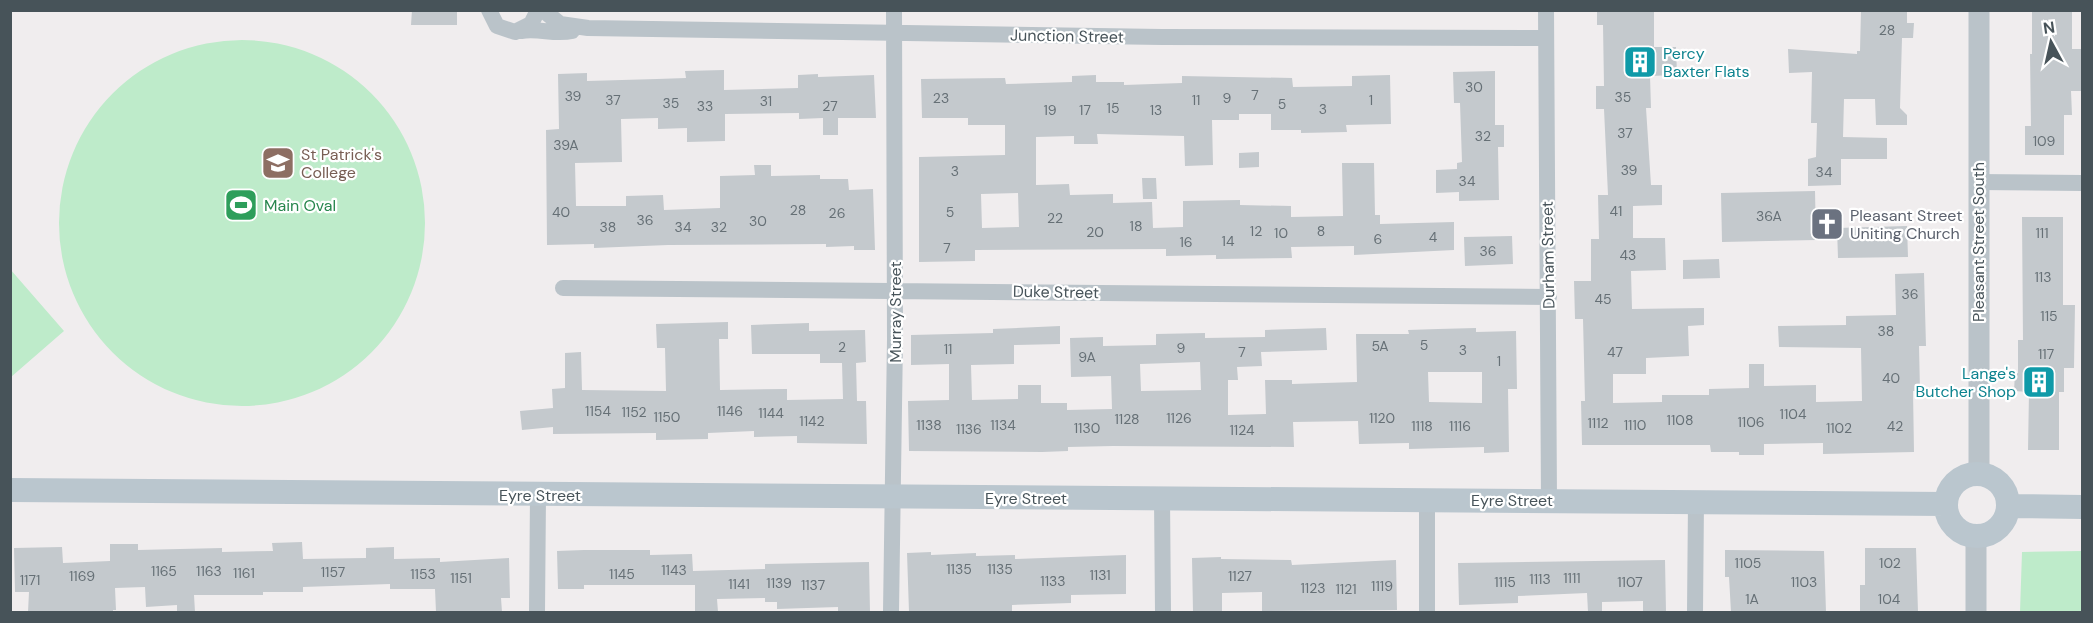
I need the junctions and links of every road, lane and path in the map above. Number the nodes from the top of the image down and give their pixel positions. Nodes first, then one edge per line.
1 (489, 10) edge
2 (538, 10) edge
3 (543, 10) edge
4 (894, 10) edge
5 (1546, 10) edge
6 (1979, 10) edge
7 (588, 28) junction
8 (520, 31) junction
9 (895, 31) junction
10 (1546, 38) junction
11 (1977, 182) junction
12 (2082, 183) edge
13 (563, 288) dead end
14 (895, 290) junction
15 (1549, 297) junction
16 (1979, 474) junction
17 (10, 490) edge
18 (107, 492) junction
19 (538, 495) junction
20 (892, 497) junction
21 (1162, 498) junction
22 (1549, 500) junction
23 (1427, 501) junction
24 (1696, 501) junction
25 (10, 504) edge
26 (1946, 504) junction
27 (2008, 506) junction
28 (2082, 507) edge
29 (1976, 537) junction
30 (537, 612) edge
31 (891, 612) edge
32 (1163, 612) edge
33 (1427, 612) edge
34 (1695, 612) edge
35 (1976, 612) edge

1 - 8 street
2 - 8 street
3 - 7 street, Junction Street
4 - 9 street, Murray Street
5 - 10 street, Durham Street
6 - 11 street, Pleasant Street South
7 - 8 street, Junction Street
7 - 9 street, Junction Street
9 - 10 street, Junction Street
9 - 14 street, Murray Street
10 - 15 street, Durham Street
11 - 12 street
11 - 16 street, Pleasant Street South
13 - 14 street, Duke Street
14 - 15 street, Duke Street
14 - 20 street, Murray Street
15 - 22 street, Durham Street
16 - 26 main road
16 - 27 main road
17 - 18 main road, Eyre Street
18 - 19 main road, Eyre Street
18 - 25 main road, Eyre Street
19 - 20 main road, Eyre Street
19 - 30 street
20 - 21 main road, Eyre Street
20 - 31 street, Murray Street
21 - 23 main road, Eyre Street
21 - 32 street
22 - 23 main road, Eyre Street
22 - 24 main road, Eyre Street
23 - 33 street
24 - 26 main road, Eyre Street
24 - 34 street
26 - 29 main road
27 - 28 main road
27 - 29 main road
29 - 35 street

